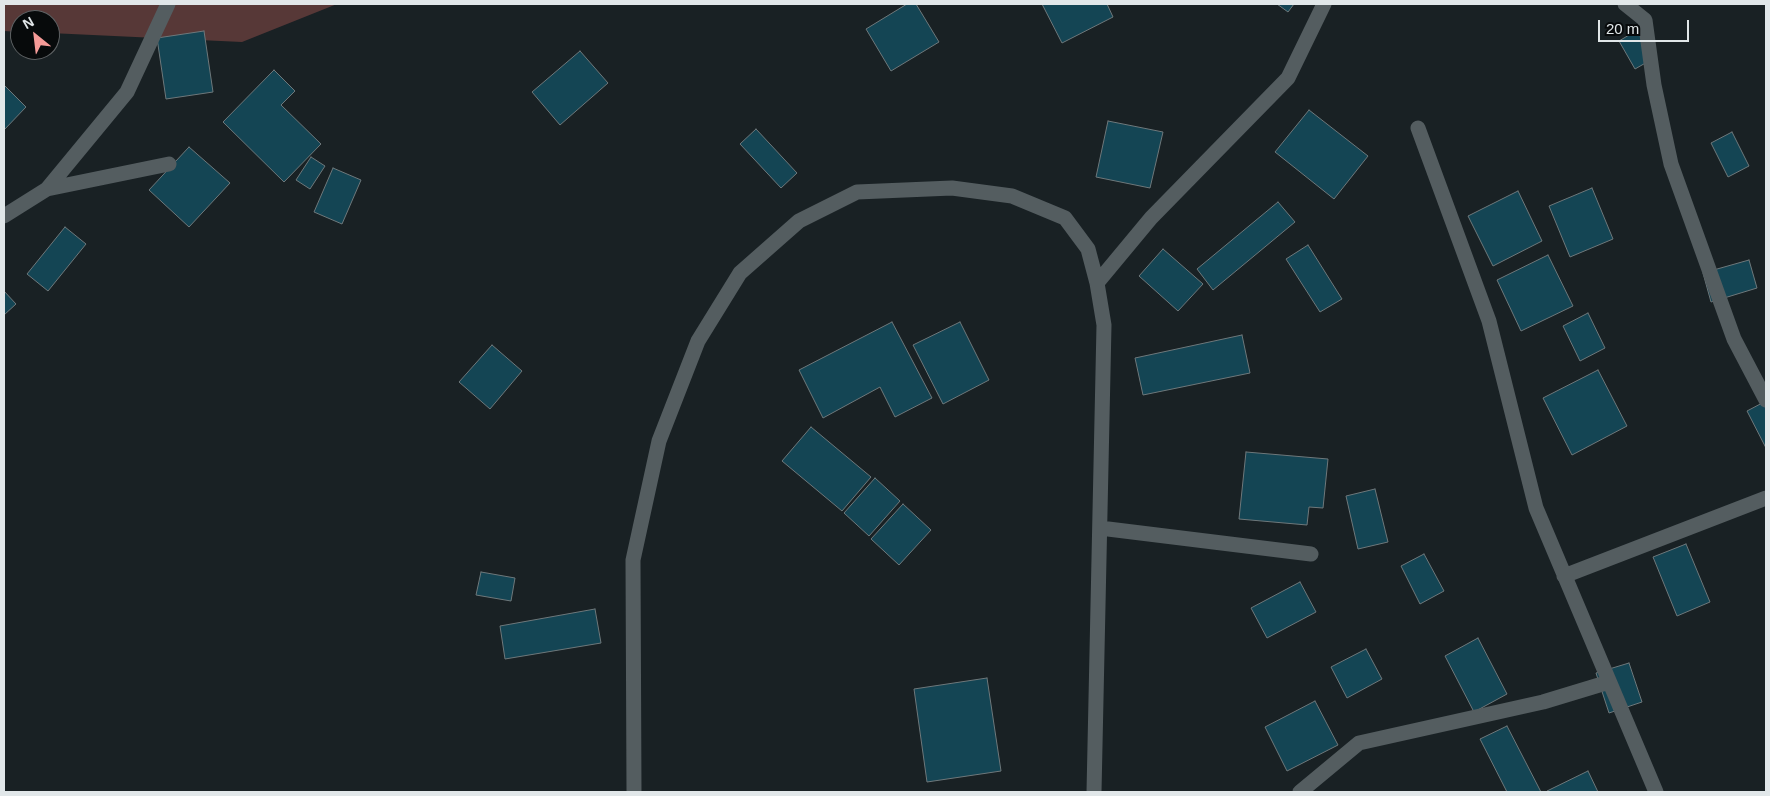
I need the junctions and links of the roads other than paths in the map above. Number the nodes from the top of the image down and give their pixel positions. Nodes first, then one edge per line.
1 (168, 4) edge
2 (1324, 4) edge
3 (1625, 4) edge
4 (1418, 128) dead end
5 (169, 164) dead end
6 (47, 189) junction
7 (4, 216) edge
8 (1097, 283) junction
9 (1766, 400) edge
10 (1766, 498) edge
11 (1100, 528) junction
12 (1311, 554) dead end
13 (1564, 576) junction
14 (1609, 682) junction
15 (634, 792) edge
16 (1094, 792) edge
17 (1300, 792) edge
18 (1656, 792) edge

1 - 6 street
2 - 8 street
3 - 9 street
4 - 13 street
5 - 6 street
6 - 7 street
8 - 11 street
8 - 15 street
10 - 13 street
11 - 12 street
11 - 16 street
13 - 14 street
14 - 17 street
14 - 18 street

